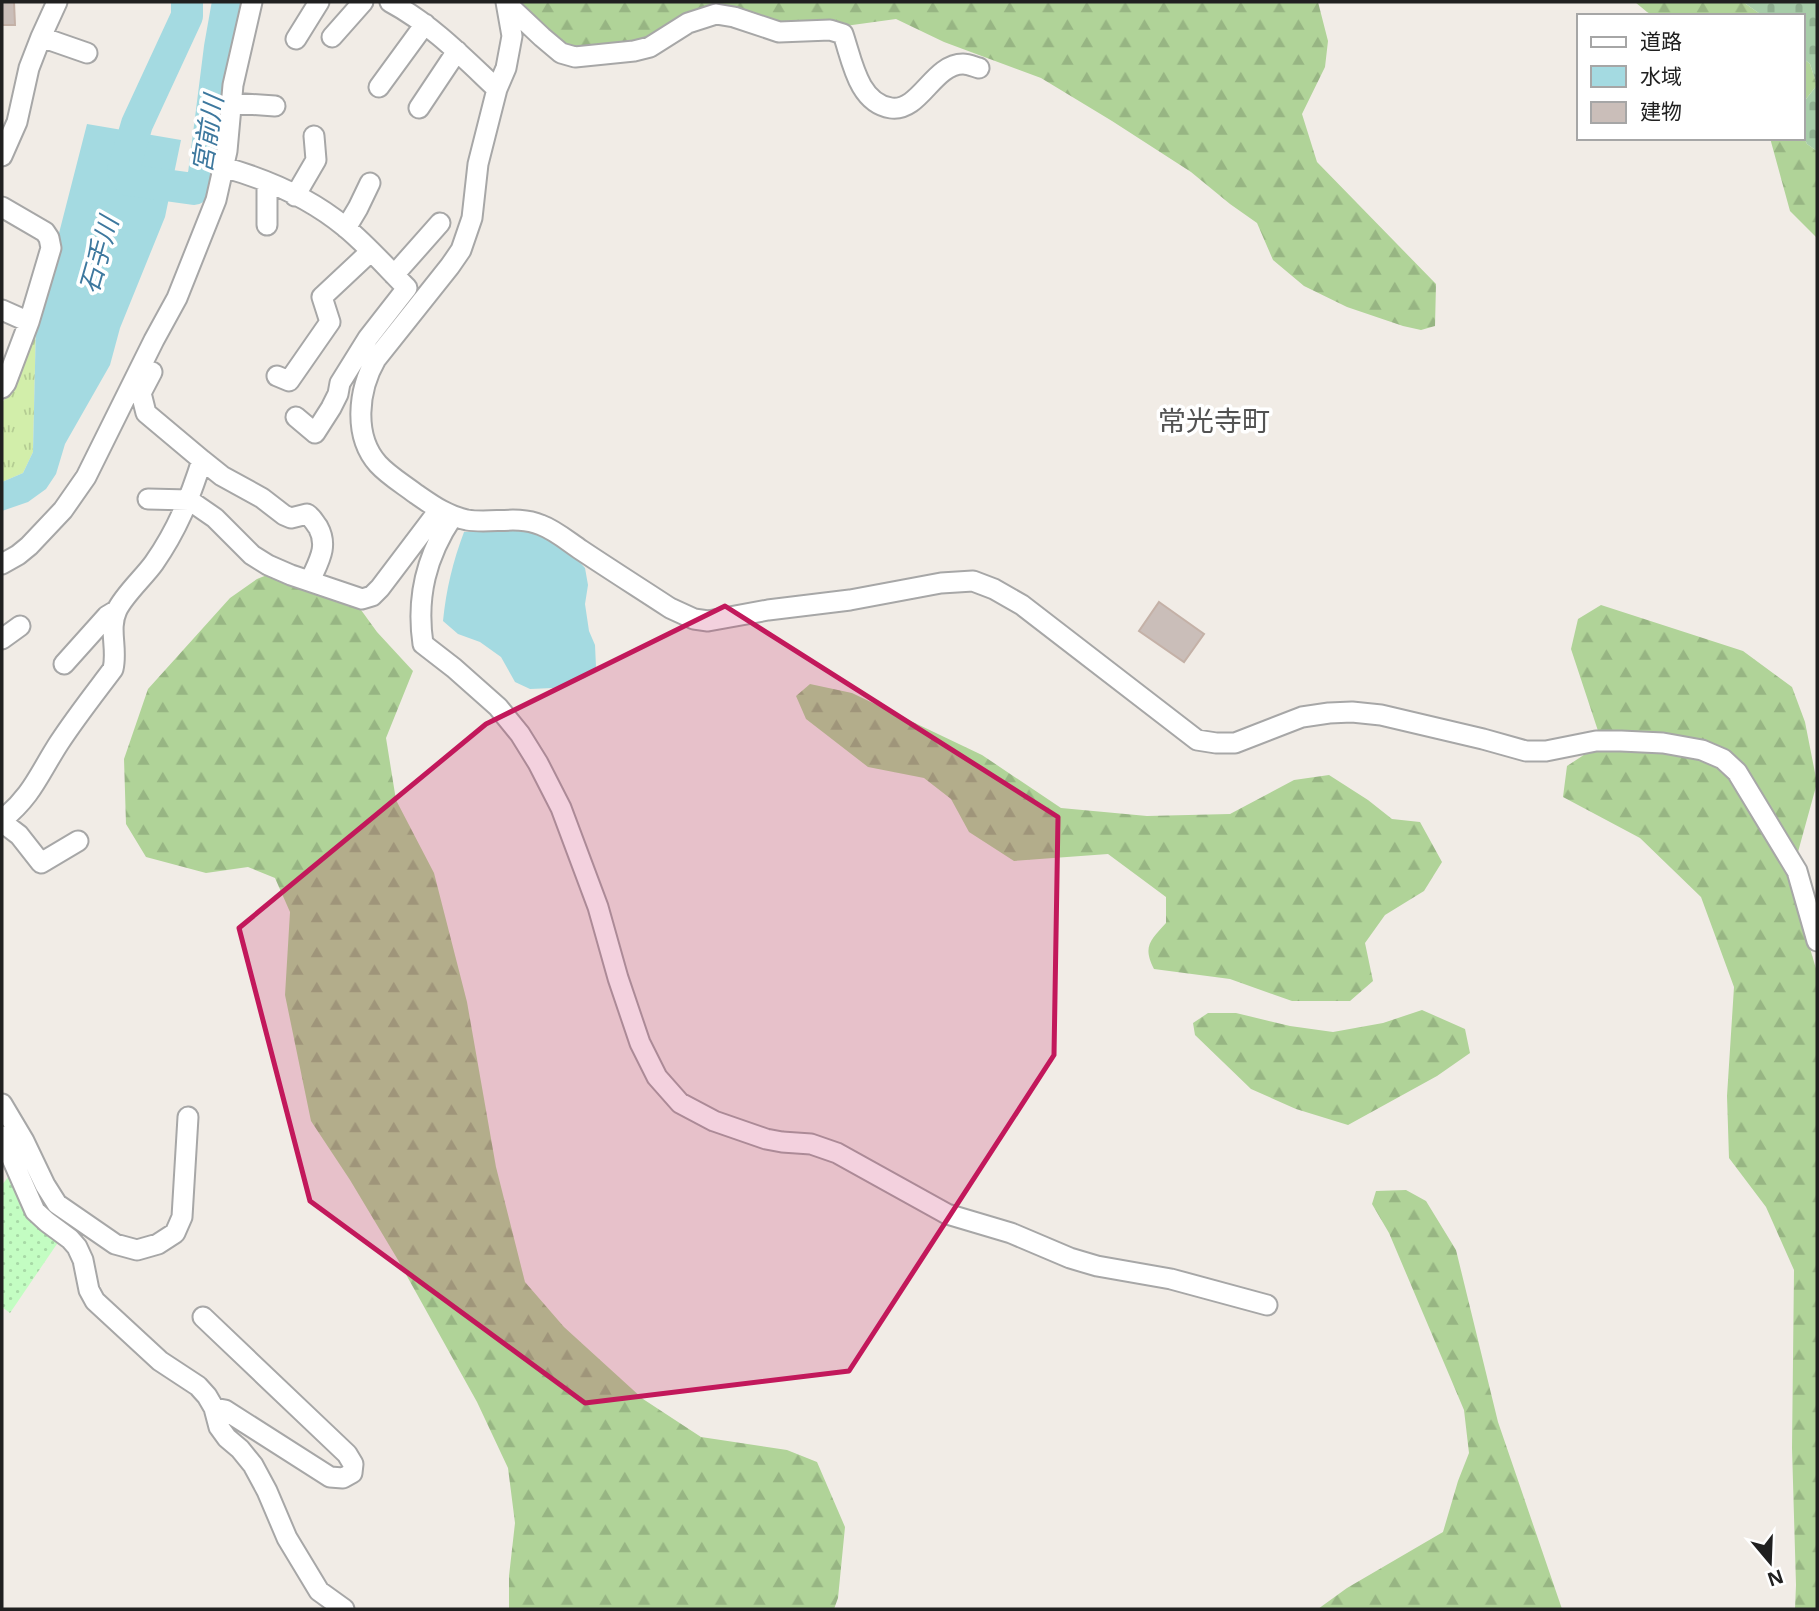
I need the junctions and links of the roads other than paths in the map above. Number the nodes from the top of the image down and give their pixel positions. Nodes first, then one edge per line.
1 (57, 2) edge
2 (252, 2) edge
3 (319, 2) edge
4 (363, 2) edge
5 (390, 2) edge
6 (507, 3) edge
7 (425, 24) junction
8 (41, 37) junction
9 (332, 37) dead end
10 (296, 39) dead end
11 (457, 51) junction
12 (87, 53) dead end
13 (979, 68) dead end
14 (379, 88) dead end
15 (497, 89) junction
16 (231, 103) junction
17 (275, 106) dead end
18 (419, 108) dead end
19 (314, 136) dead end
20 (2, 156) edge
21 (223, 167) junction
22 (267, 182) junction
23 (370, 183) dead end
24 (295, 196) junction
25 (2, 207) edge
26 (440, 223) dead end
27 (267, 225) dead end
28 (346, 228) junction
29 (370, 252) junction
30 (394, 275) junction
31 (2, 310) edge
32 (29, 322) junction
33 (154, 340) junction
34 (277, 376) dead end
35 (2, 388) edge
36 (296, 417) dead end
37 (202, 460) junction
38 (148, 499) dead end
39 (189, 500) junction
40 (446, 513) junction
41 (4, 567) edge
42 (310, 581) junction
43 (118, 609) junction
44 (64, 664) dead end
45 (2, 821) edge
46 (78, 841) dead end
47 (1817, 942) edge
48 (2, 1104) edge
49 (188, 1117) dead end
50 (2, 1136) edge
51 (1267, 1305) dead end
52 (203, 1317) dead end
53 (214, 1408) junction
54 (344, 1609) edge

1 - 8 street
2 - 16 street
3 - 10 street
4 - 9 street
5 - 7 street
6 - 13 street
6 - 15 street
7 - 11 street
7 - 14 street
8 - 12 street
8 - 20 street
11 - 15 street
11 - 18 street
15 - 40 street
16 - 17 street
16 - 21 street
19 - 24 street
21 - 22 street
21 - 33 street
22 - 24 street
22 - 27 street
23 - 28 street
24 - 28 street
25 - 32 street
26 - 30 street
28 - 29 street
29 - 30 street
29 - 34 street
30 - 36 street
31 - 32 street
32 - 35 street
33 - 37 street
33 - 41 street
37 - 39 street
37 - 42 street
38 - 39 street
39 - 42 street
39 - 43 street
40 - 42 street
40 - 47 street
40 - 51 street
43 - 44 street
43 - 45 street
45 - 46 street
48 - 49 street
50 - 53 street
52 - 53 street
53 - 54 street

